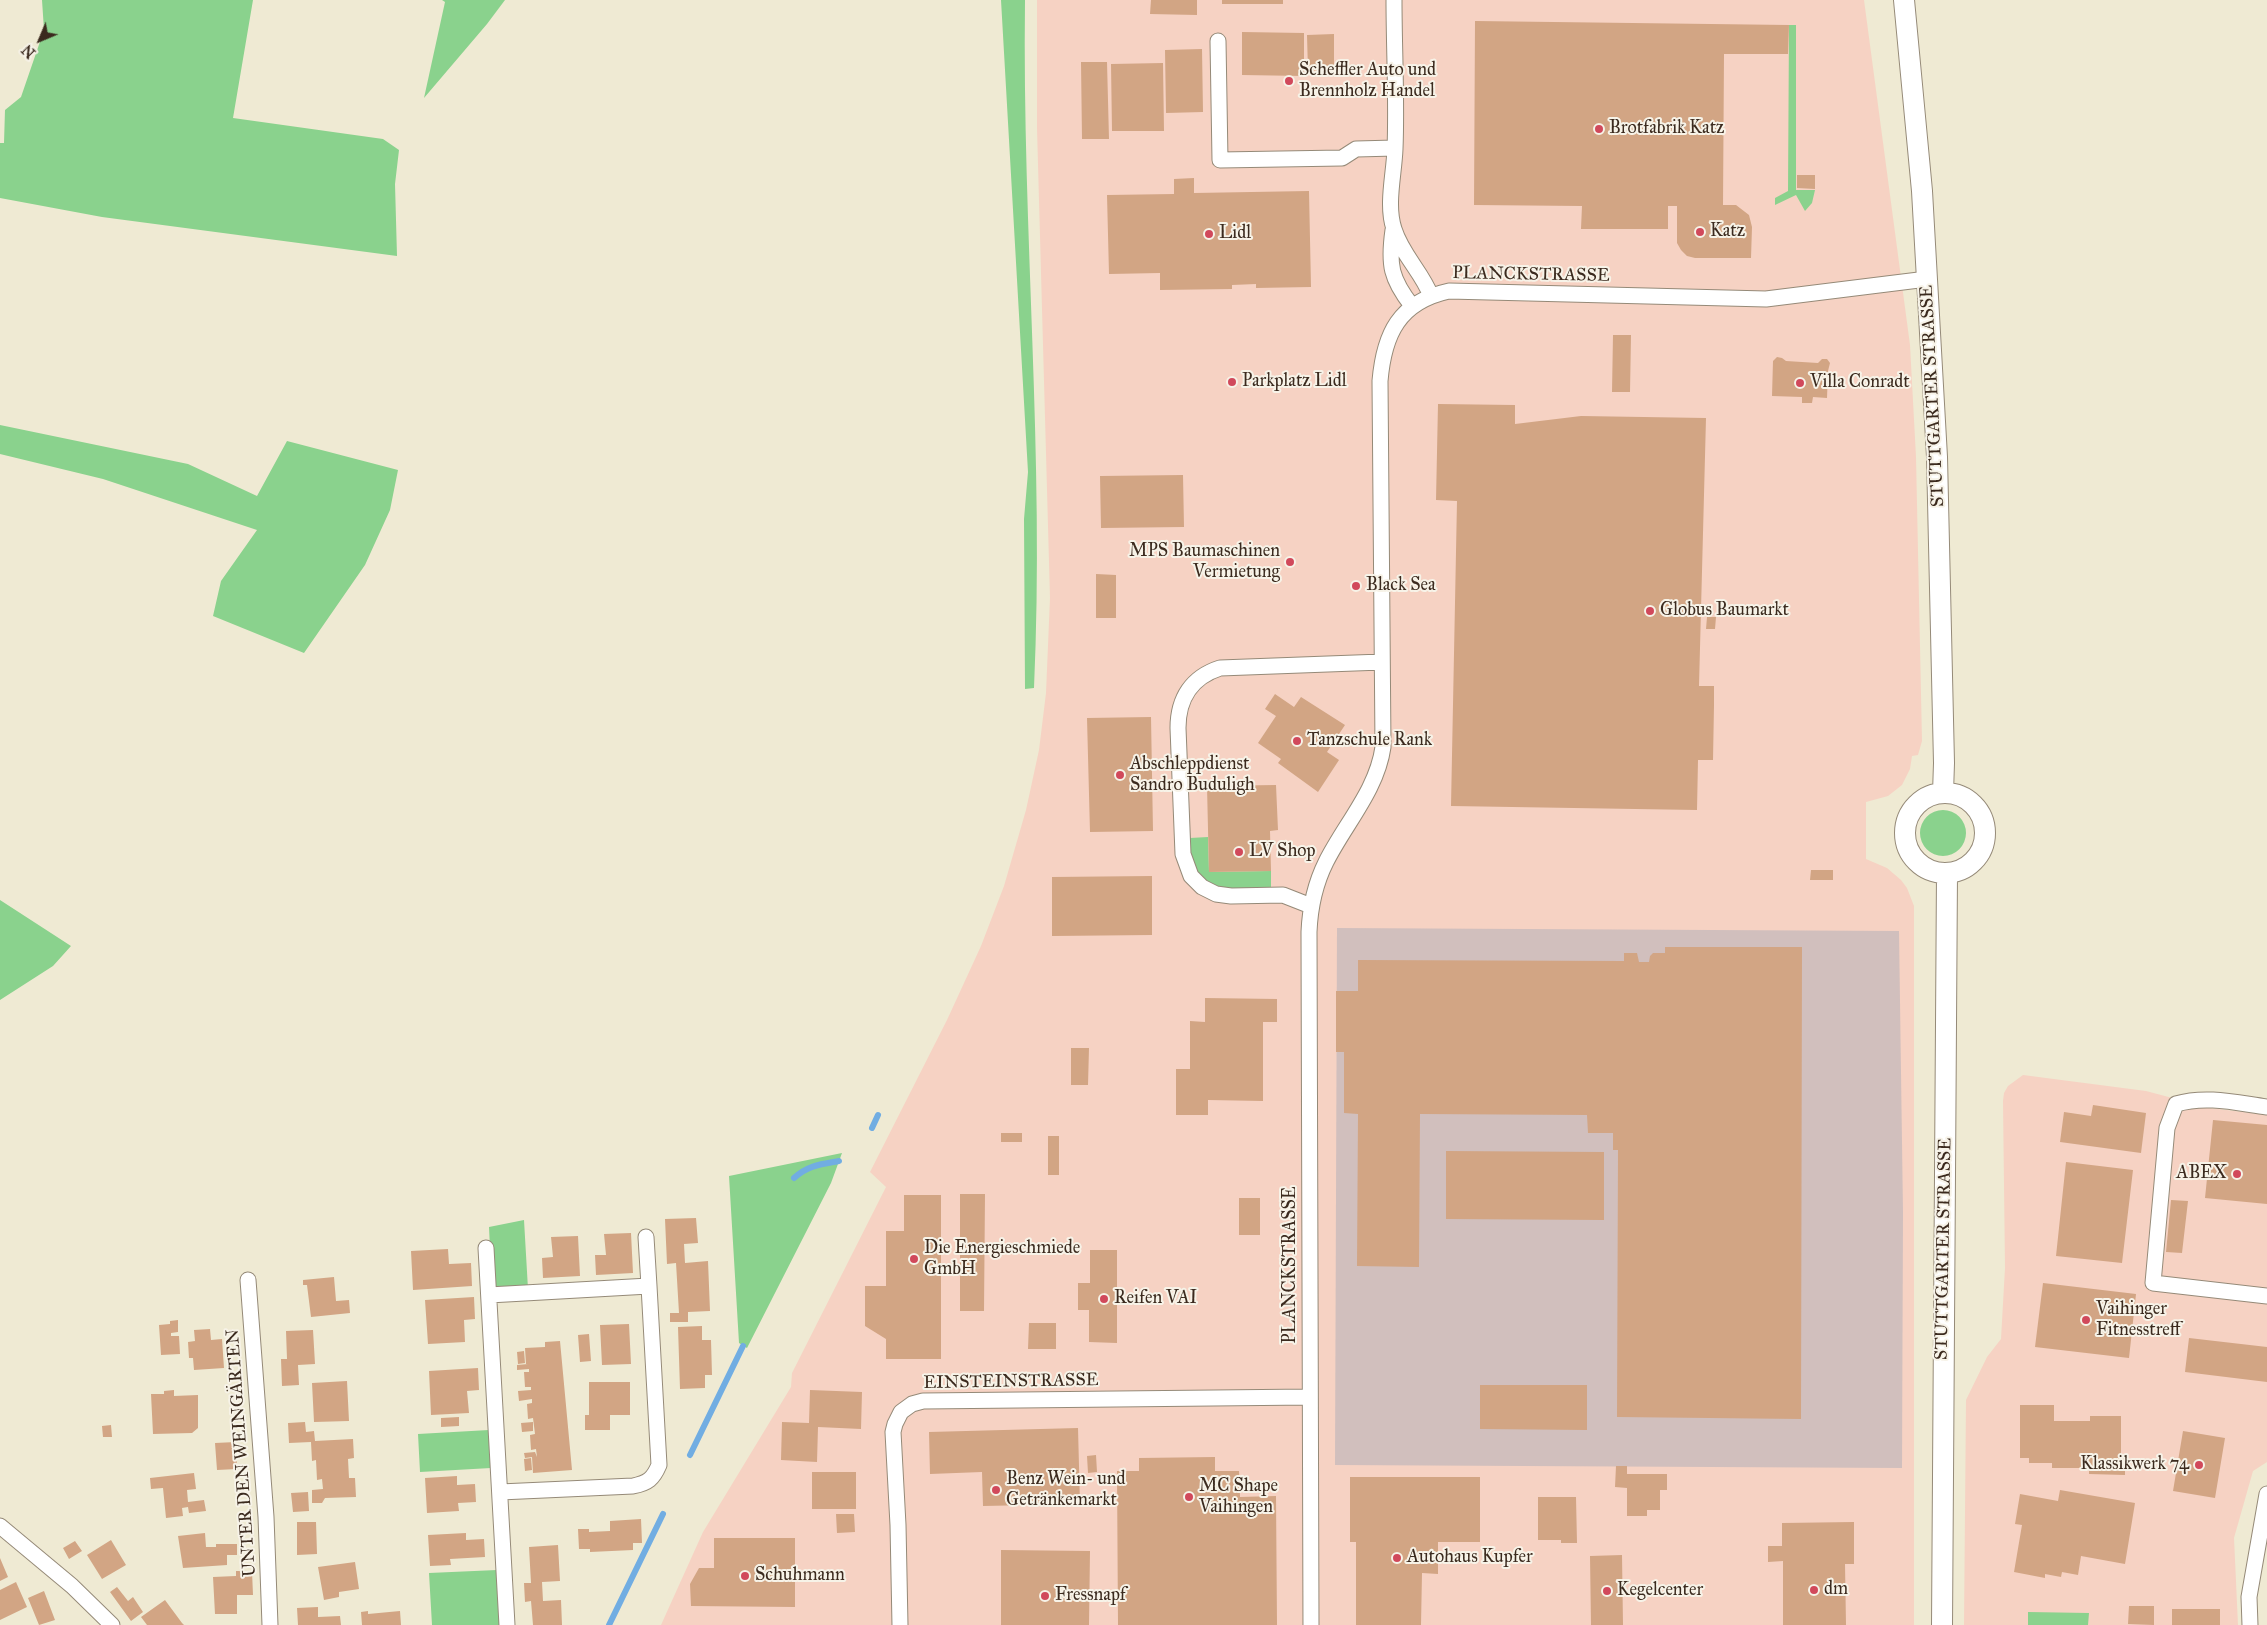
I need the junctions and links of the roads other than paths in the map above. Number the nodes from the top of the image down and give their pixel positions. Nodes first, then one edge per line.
1 (1394, 0) edge
2 (1904, 0) edge
3 (1218, 41) dead end
4 (1395, 148) junction
5 (1394, 228) junction
6 (1927, 278) junction
7 (1431, 296) junction
8 (1412, 306) junction
9 (1382, 662) junction
10 (1943, 793) junction
11 (1947, 873) junction
12 (1311, 906) junction
13 (2267, 1107) edge
14 (646, 1237) dead end
15 (486, 1248) dead end
16 (248, 1280) dead end
17 (649, 1286) junction
18 (488, 1295) junction
19 (2267, 1296) edge
20 (1310, 1397) junction
21 (500, 1492) junction
22 (2267, 1494) edge
23 (0, 1526) edge
24 (112, 1625) edge
25 (270, 1625) edge
26 (507, 1625) edge
27 (900, 1625) edge
28 (1312, 1625) edge
29 (1942, 1625) edge
30 (2250, 1625) edge

1 - 4 street
2 - 6 street, STUTTGARTER STRASSE
3 - 4 street
4 - 5 street
5 - 7 street
5 - 8 street
6 - 7 street, PLANCKSTRASSE
6 - 10 street, STUTTGARTER STRASSE
7 - 8 street, PLANCKSTRASSE
8 - 9 street, PLANCKSTRASSE
9 - 12 street, PLANCKSTRASSE
9 - 12 street
10 - 11 street
10 - 11 street
11 - 29 street, STUTTGARTER STRASSE
12 - 20 street, PLANCKSTRASSE
13 - 19 street
14 - 17 street
15 - 18 street
16 - 25 street, UNTER DEN WEINGÄRTEN
17 - 18 street
17 - 21 street
18 - 21 street
20 - 27 street, EINSTEINSTRASSE
20 - 28 street, PLANCKSTRASSE
21 - 26 street
22 - 30 street
23 - 24 street

